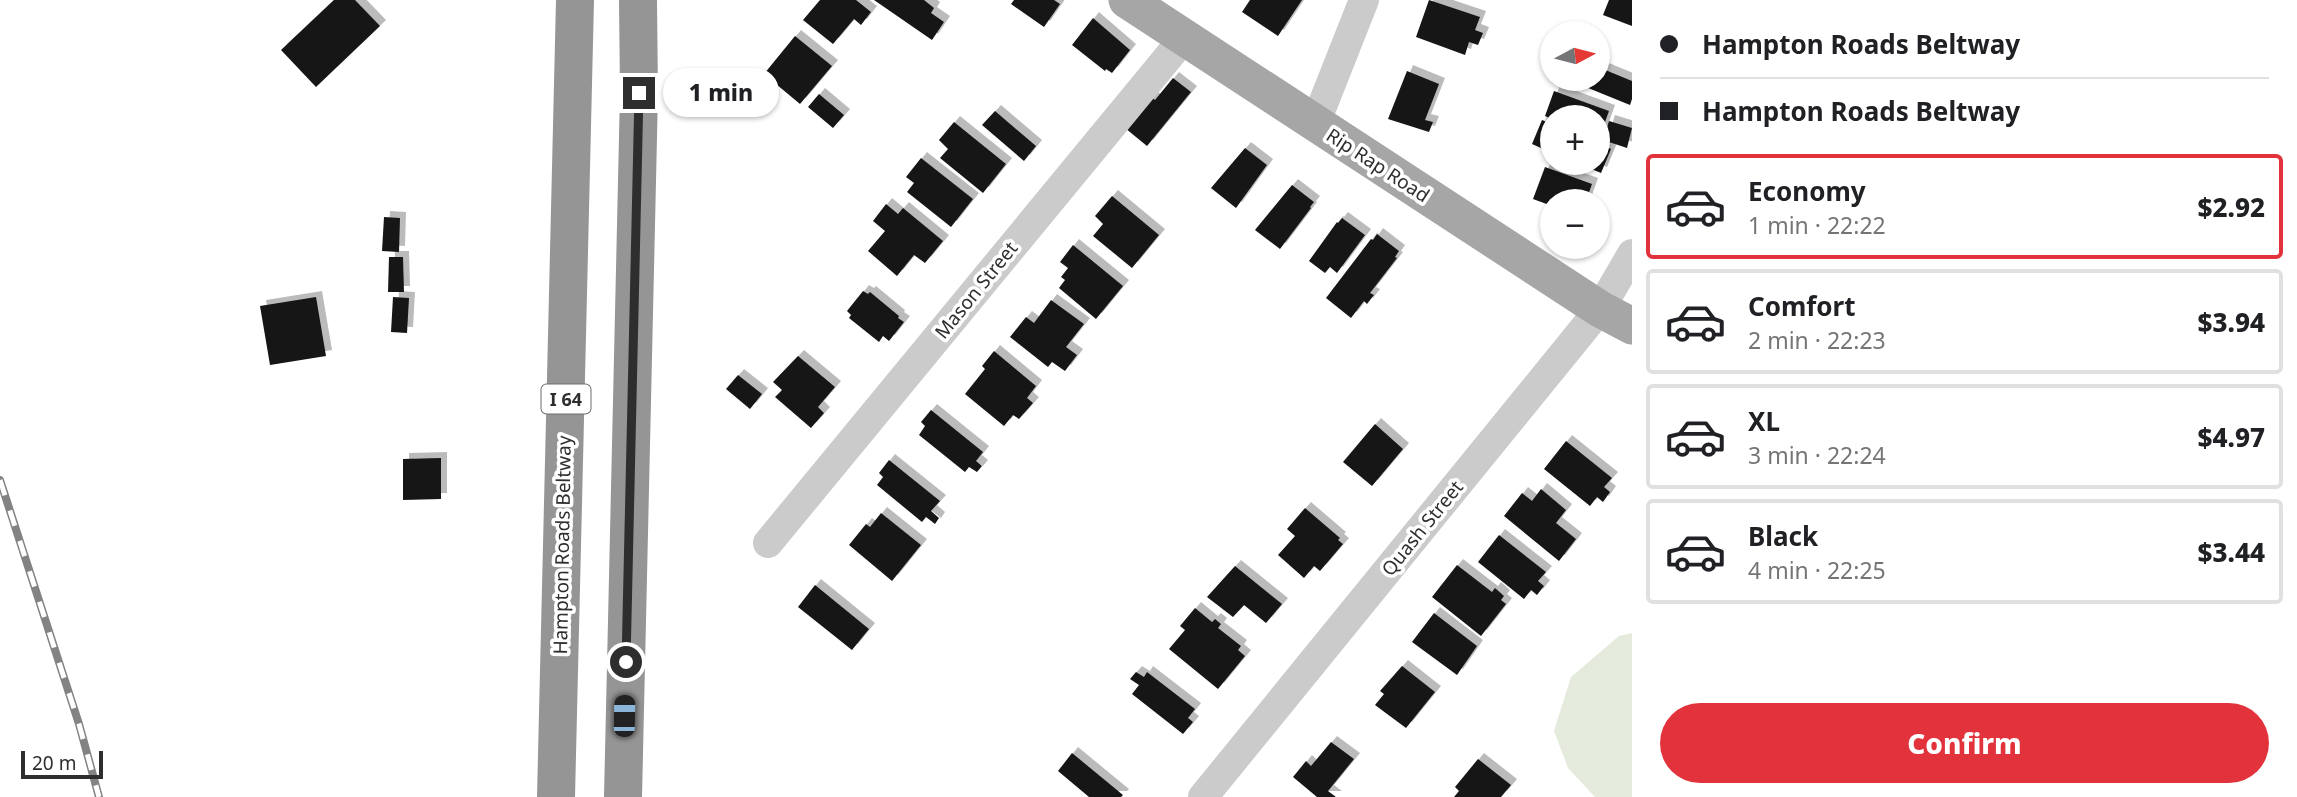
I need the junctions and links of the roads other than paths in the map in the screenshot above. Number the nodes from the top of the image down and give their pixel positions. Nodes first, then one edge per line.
1 (575, 0) edge
2 (638, 0) edge
3 (1127, 0) edge
4 (1364, 0) edge
5 (1184, 38) junction
6 (1315, 124) junction
7 (1632, 254) edge
8 (1600, 309) junction
9 (1632, 326) edge
10 (768, 543) dead end
11 (556, 797) edge
12 (622, 797) edge
13 (1203, 797) edge

1 - 11 highway, Hampton Roads Beltway / I 64
2 - 12 highway
3 - 5 main road, Rip Rap Road
4 - 6 street
5 - 6 main road, Rip Rap Road
5 - 10 street, Mason Street
6 - 8 main road, Rip Rap Road
7 - 8 street, Quash Street
8 - 9 main road, Rip Rap Road
8 - 13 street, Quash Street

